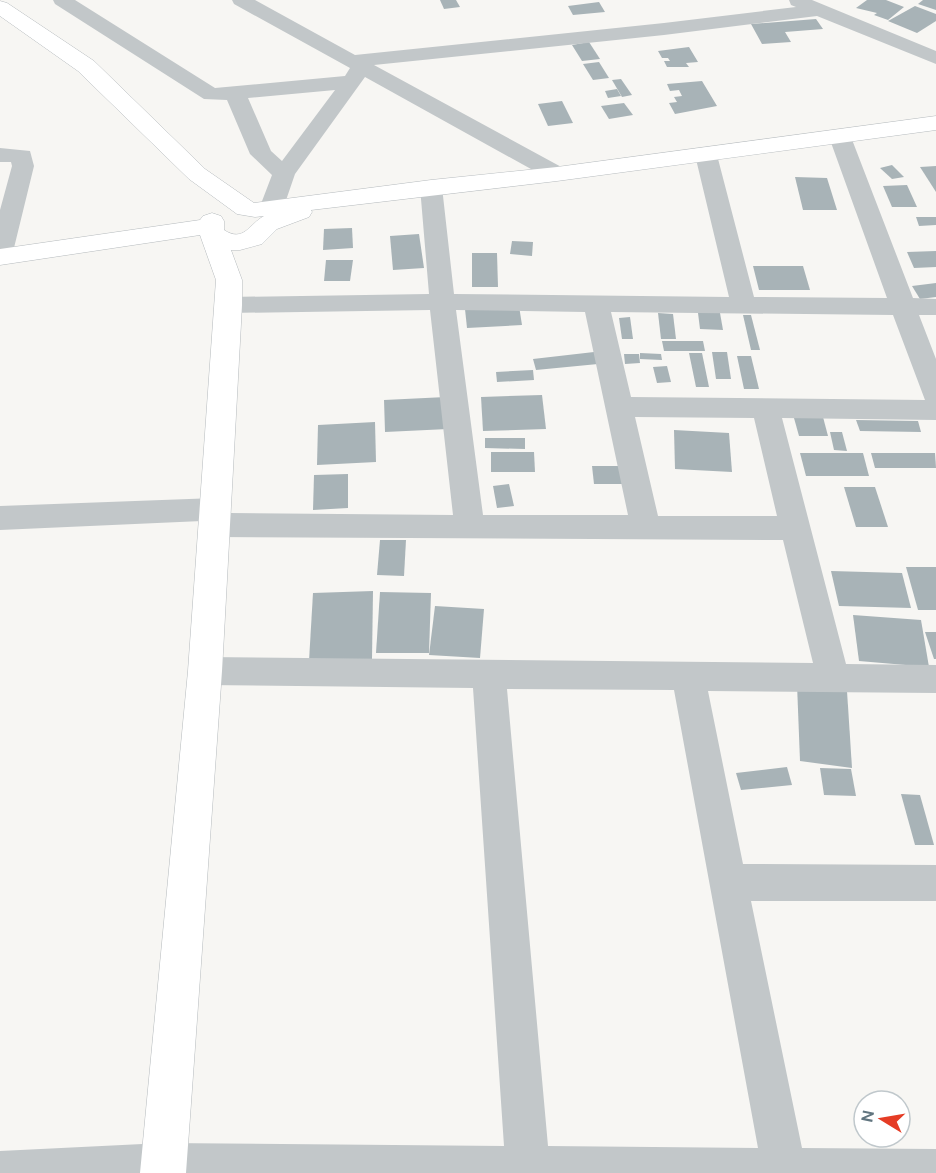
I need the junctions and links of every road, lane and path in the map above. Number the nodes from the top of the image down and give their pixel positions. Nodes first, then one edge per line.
1 (62, 0) edge
2 (265, 0) edge
3 (795, 0) edge
4 (242, 1) edge
5 (0, 7) edge
6 (819, 9) junction
7 (936, 58) edge
8 (355, 70) junction
9 (236, 93) junction
10 (936, 123) edge
11 (840, 137) junction
12 (706, 154) junction
13 (0, 155) edge
14 (197, 174) junction
15 (284, 174) junction
16 (556, 174) junction
17 (430, 187) junction
18 (257, 219) junction
19 (212, 228) junction
20 (0, 256) edge
21 (229, 293) junction
22 (442, 302) junction
23 (596, 303) junction
24 (743, 304) junction
25 (903, 307) junction
26 (936, 307) edge
27 (936, 395) edge
28 (619, 406) junction
29 (765, 408) junction
30 (936, 410) edge
31 (215, 517) junction
32 (0, 518) edge
33 (469, 526) junction
34 (646, 527) junction
35 (795, 528) junction
36 (205, 671) junction
37 (489, 674) junction
38 (688, 676) junction
39 (833, 678) junction
40 (936, 679) edge
41 (728, 882) junction
42 (936, 883) edge
43 (163, 1169) edge
44 (528, 1170) edge
45 (784, 1170) junction
46 (936, 1171) edge
47 (0, 1173) edge

1 - 9 street
2 - 4 street
3 - 6 street
4 - 8 street
5 - 14 main road
6 - 7 street
6 - 8 street
8 - 9 street
8 - 15 street
8 - 16 street
9 - 15 street
10 - 11 main road
11 - 12 main road
11 - 25 street
12 - 16 main road
12 - 24 street
13 - 20 street
14 - 18 main road
14 - 19 main road
15 - 18 street
16 - 17 main road
17 - 18 main road
17 - 22 street
18 - 19 main road
18 - 19 main road
18 - 21 main road
19 - 20 main road
19 - 21 main road
21 - 22 street
21 - 31 main road
22 - 23 street
22 - 33 street
23 - 24 street
23 - 28 street
24 - 25 street
25 - 26 street
25 - 27 street
28 - 29 street
28 - 34 street
29 - 30 street
29 - 35 street
31 - 32 street
31 - 33 street
31 - 36 main road
33 - 34 street
34 - 35 street
35 - 39 street
36 - 37 street
36 - 43 main road
37 - 38 street
37 - 44 street
38 - 39 street
38 - 41 street
39 - 40 street
41 - 42 street
41 - 45 street
43 - 44 street
43 - 47 street
44 - 45 street
45 - 46 street

